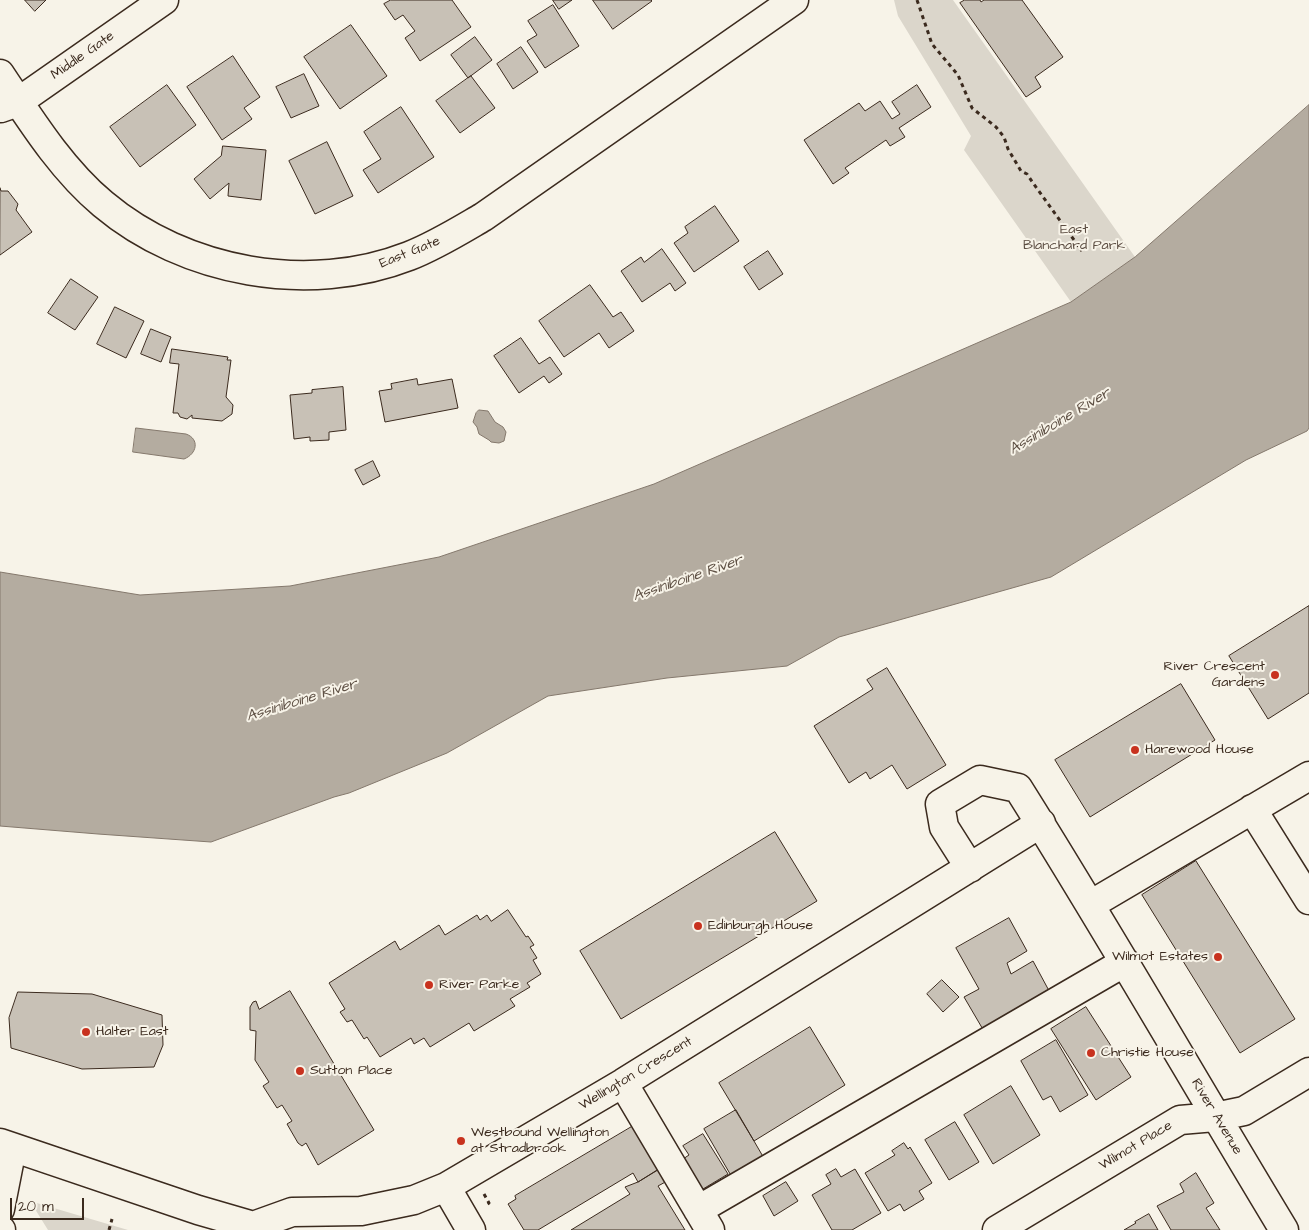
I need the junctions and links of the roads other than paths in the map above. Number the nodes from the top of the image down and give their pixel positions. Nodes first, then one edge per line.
1 (164, 0) edge
2 (794, 0) edge
3 (0, 74) edge
4 (9, 105) edge
5 (1309, 776) edge
6 (1252, 810) junction
7 (1040, 824) junction
8 (970, 868) junction
9 (1309, 900) edge
10 (1090, 905) junction
11 (1125, 962) junction
12 (1309, 1072) edge
13 (623, 1083) junction
14 (1215, 1117) junction
15 (6, 1146) edge
16 (446, 1187) junction
17 (0, 1209) edge
18 (204, 1220) edge
19 (704, 1220) edge
20 (256, 1228) edge
21 (471, 1230) edge
22 (997, 1230) edge
23 (1284, 1230) edge

1 - 4 street, Middle Gate
2 - 4 street, East Gate
3 - 4 street, East Gate
5 - 6 street
6 - 9 street
6 - 10 street
7 - 8 street, Wellington Crescent
7 - 8 street, River Avenue
7 - 10 street, River Avenue
8 - 13 street, Wellington Crescent
10 - 11 street, River Avenue
11 - 14 street, River Avenue
11 - 19 street
12 - 14 street, Wilmot Place
13 - 16 street, Wellington Crescent
13 - 19 street
14 - 22 street, Wilmot Place
14 - 23 street, River Avenue
15 - 17 street
15 - 18 street, Wellington Crescent
16 - 20 street, Wellington Crescent
16 - 21 street
18 - 20 street, Wellington Crescent

